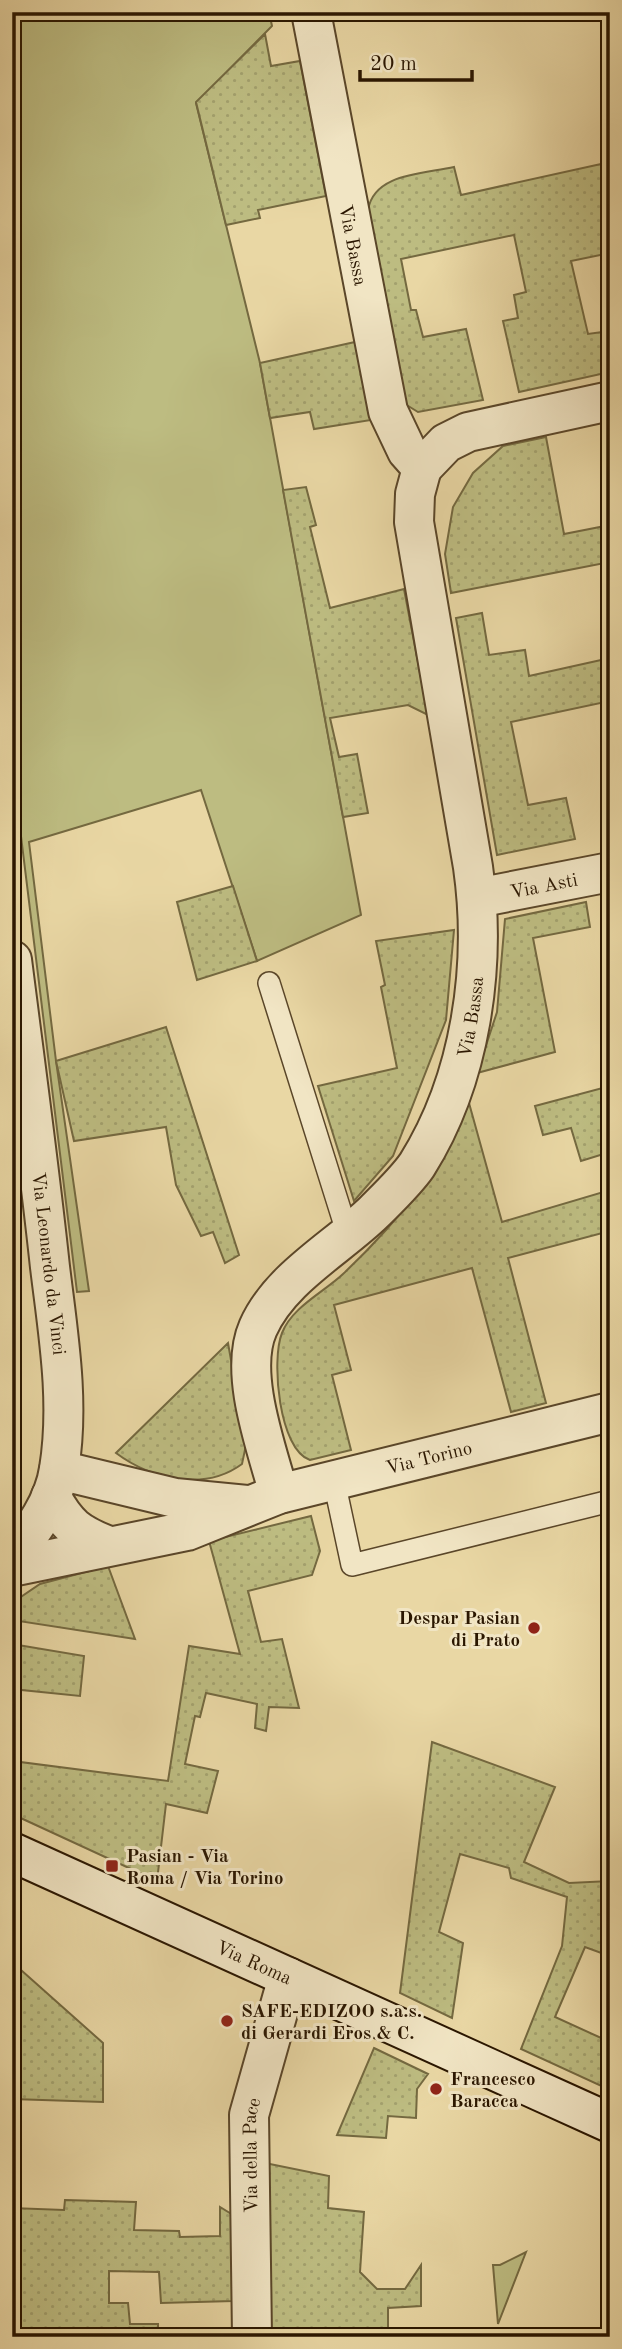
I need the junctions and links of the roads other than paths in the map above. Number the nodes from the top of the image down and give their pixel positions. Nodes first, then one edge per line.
1 (312, 12) edge
2 (610, 401) edge
3 (422, 468) junction
4 (610, 872) edge
5 (477, 898) junction
6 (12, 960) edge
7 (270, 984) dead end
8 (348, 1235) junction
9 (610, 1412) edge
10 (334, 1481) junction
11 (55, 1483) junction
12 (264, 1500) junction
13 (610, 1501) edge
14 (109, 1546) junction
15 (12, 1557) edge
16 (12, 1567) edge
17 (12, 1852) edge
18 (288, 1977) junction
19 (610, 2123) edge
20 (252, 2337) edge

1 - 3 street, Via Bassa
2 - 3 street
3 - 5 street, Via Bassa
4 - 5 street, Via Asti
5 - 8 street, Via Bassa
6 - 11 street, Via Leonardo da Vinci
7 - 8 lane
8 - 12 street, Via Bassa
9 - 10 street, Via Torino
10 - 12 street, Via Torino
10 - 13 lane
11 - 12 street, Via Torino
11 - 14 street
11 - 15 street, Via Leonardo da Vinci
12 - 14 street, Via Torino
14 - 16 street, Via Torino
17 - 18 street, Via Roma
18 - 19 street, Via Roma
18 - 20 street, Via della Pace

